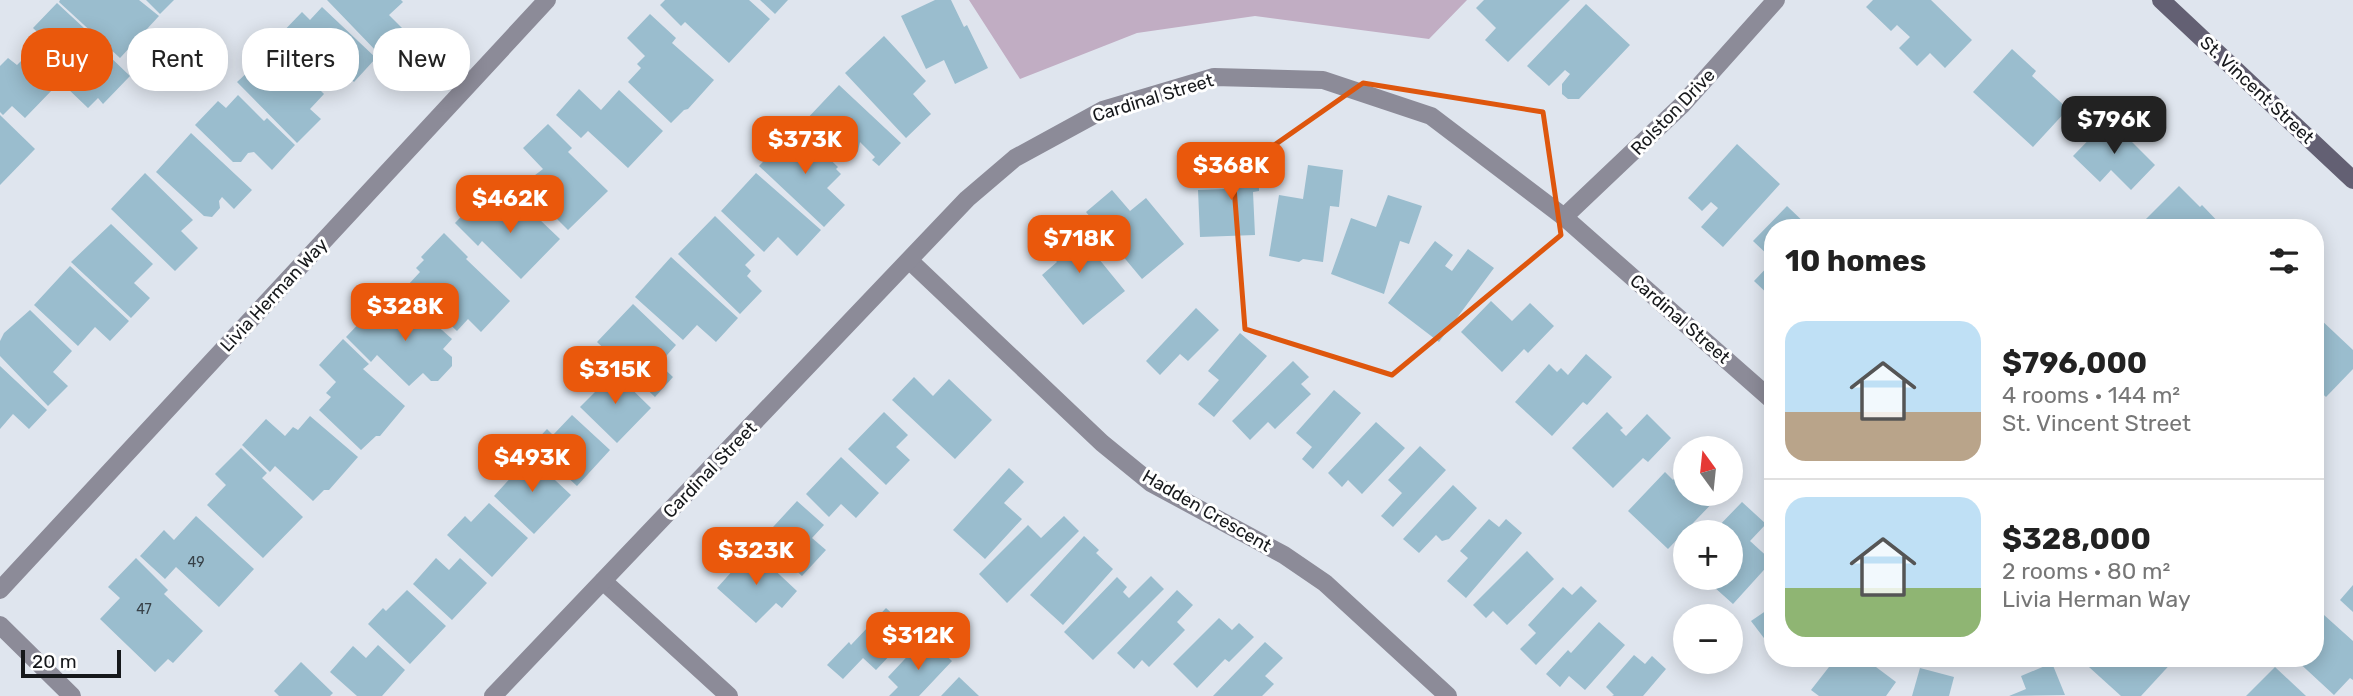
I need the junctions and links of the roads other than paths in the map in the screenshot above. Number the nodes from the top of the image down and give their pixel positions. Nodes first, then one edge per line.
1 (547, 0) edge
2 (1776, 0) edge
3 (2161, 0) edge
4 (2353, 180) edge
5 (1564, 217) junction
6 (910, 261) junction
7 (1764, 393) edge
8 (603, 581) junction
9 (0, 590) edge
10 (0, 625) edge
11 (72, 696) edge
12 (493, 696) edge
13 (729, 696) edge
14 (1448, 696) edge

1 - 9 street, Livia Herman Way
2 - 5 street, Rolston Drive
3 - 4 main road, St. Vincent Street
5 - 6 street, Cardinal Street
5 - 7 street, Cardinal Street
6 - 8 street, Cardinal Street
6 - 14 street, Hadden Crescent
8 - 12 street, Cardinal Street
8 - 13 street
10 - 11 street

